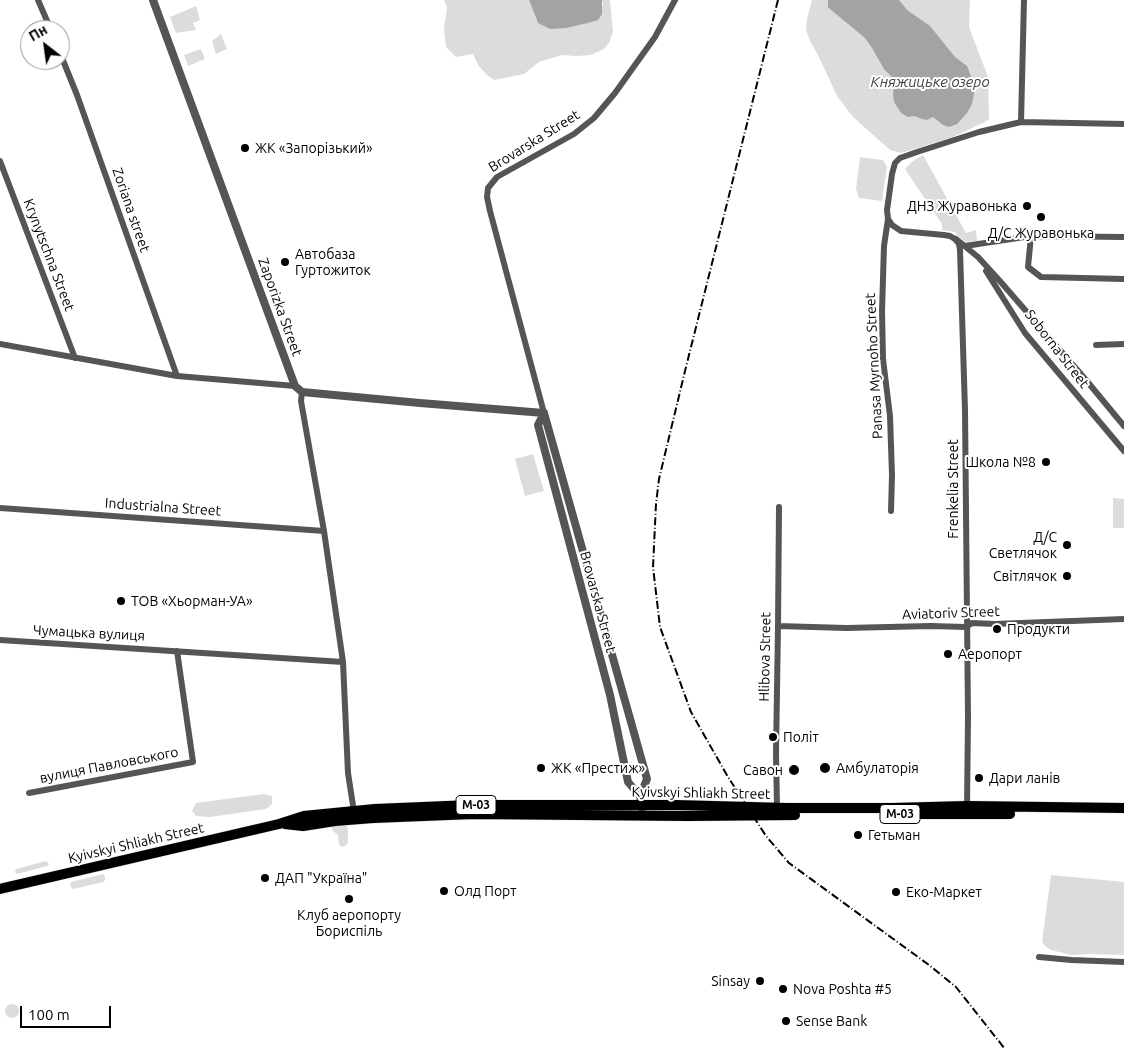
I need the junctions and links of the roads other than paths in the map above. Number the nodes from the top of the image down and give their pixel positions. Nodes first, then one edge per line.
1 (38, 0) edge
2 (153, 0) edge
3 (675, 0) edge
4 (1024, 0) edge
5 (47, 20) edge
6 (67, 70) edge
7 (1021, 122) junction
8 (1124, 124) edge
9 (0, 161) edge
10 (888, 219) junction
11 (1031, 236) junction
12 (1124, 237) edge
13 (955, 239) junction
14 (965, 246) junction
15 (978, 257) junction
16 (1124, 279) edge
17 (0, 344) edge
18 (1124, 344) edge
19 (1096, 345) dead end
20 (75, 358) junction
21 (177, 376) junction
22 (295, 386) junction
23 (302, 392) junction
24 (544, 413) junction
25 (1124, 426) edge
26 (1124, 451) edge
27 (0, 508) edge
28 (778, 508) dead end
29 (891, 511) dead end
30 (324, 531) junction
31 (1124, 620) edge
32 (778, 626) junction
33 (966, 627) junction
34 (0, 640) edge
35 (178, 651) junction
36 (343, 662) junction
37 (29, 793) dead end
38 (641, 806) junction
39 (776, 808) junction
40 (1124, 808) edge
41 (967, 810) junction
42 (1124, 814) edge
43 (354, 815) junction
44 (0, 889) edge
45 (1039, 957) dead end
46 (1124, 962) edge

1 - 5 street
2 - 22 street, Zaporizka Street
3 - 24 street, Brovarska Street
4 - 7 street
6 - 21 street, Zoriana street
7 - 8 street, Panasa Myrnoho Street
7 - 10 street, Panasa Myrnoho Street
9 - 20 street, Krynytschna Street
10 - 13 street
10 - 29 street, Panasa Myrnoho Street
11 - 12 street
11 - 14 street
11 - 16 street
13 - 14 street, Soborna Street
13 - 33 street, Frenkelia Street
14 - 15 street, Soborna Street
15 - 25 street, Soborna Street
15 - 26 street, Soborna Street
17 - 20 street
18 - 19 street
20 - 21 street
21 - 22 street
22 - 23 street, Zaporizka Street
23 - 24 street
23 - 30 street
24 - 38 street, Brovarska Street
24 - 38 street, Brovarska Street
27 - 30 street, Industrialna Street
28 - 32 street, Hlibova Street
30 - 36 street
31 - 33 street, Aviatoriv Street
32 - 33 street, Aviatoriv Street
32 - 39 street, Hlibova Street
33 - 41 street, Frenkelia Street
34 - 35 street, Чумацька вулиця
35 - 36 street, Чумацька вулиця
35 - 37 street, вулиця Павловського
36 - 43 street
38 - 39 highway, Kyivskyi Shliakh Street / М-03
38 - 41 highway, Kyivskyi Shliakh Street / М-03
38 - 43 highway, Kyivskyi Shliakh Street / М-03
39 - 41 highway, Kyivskyi Shliakh Street / М-03
40 - 41 highway, Kyivskyi Shliakh Street / М-03
41 - 42 highway, Kyivskyi Shliakh Street / М-03
43 - 44 highway, Kyivskyi Shliakh Street / М-03
45 - 46 street

